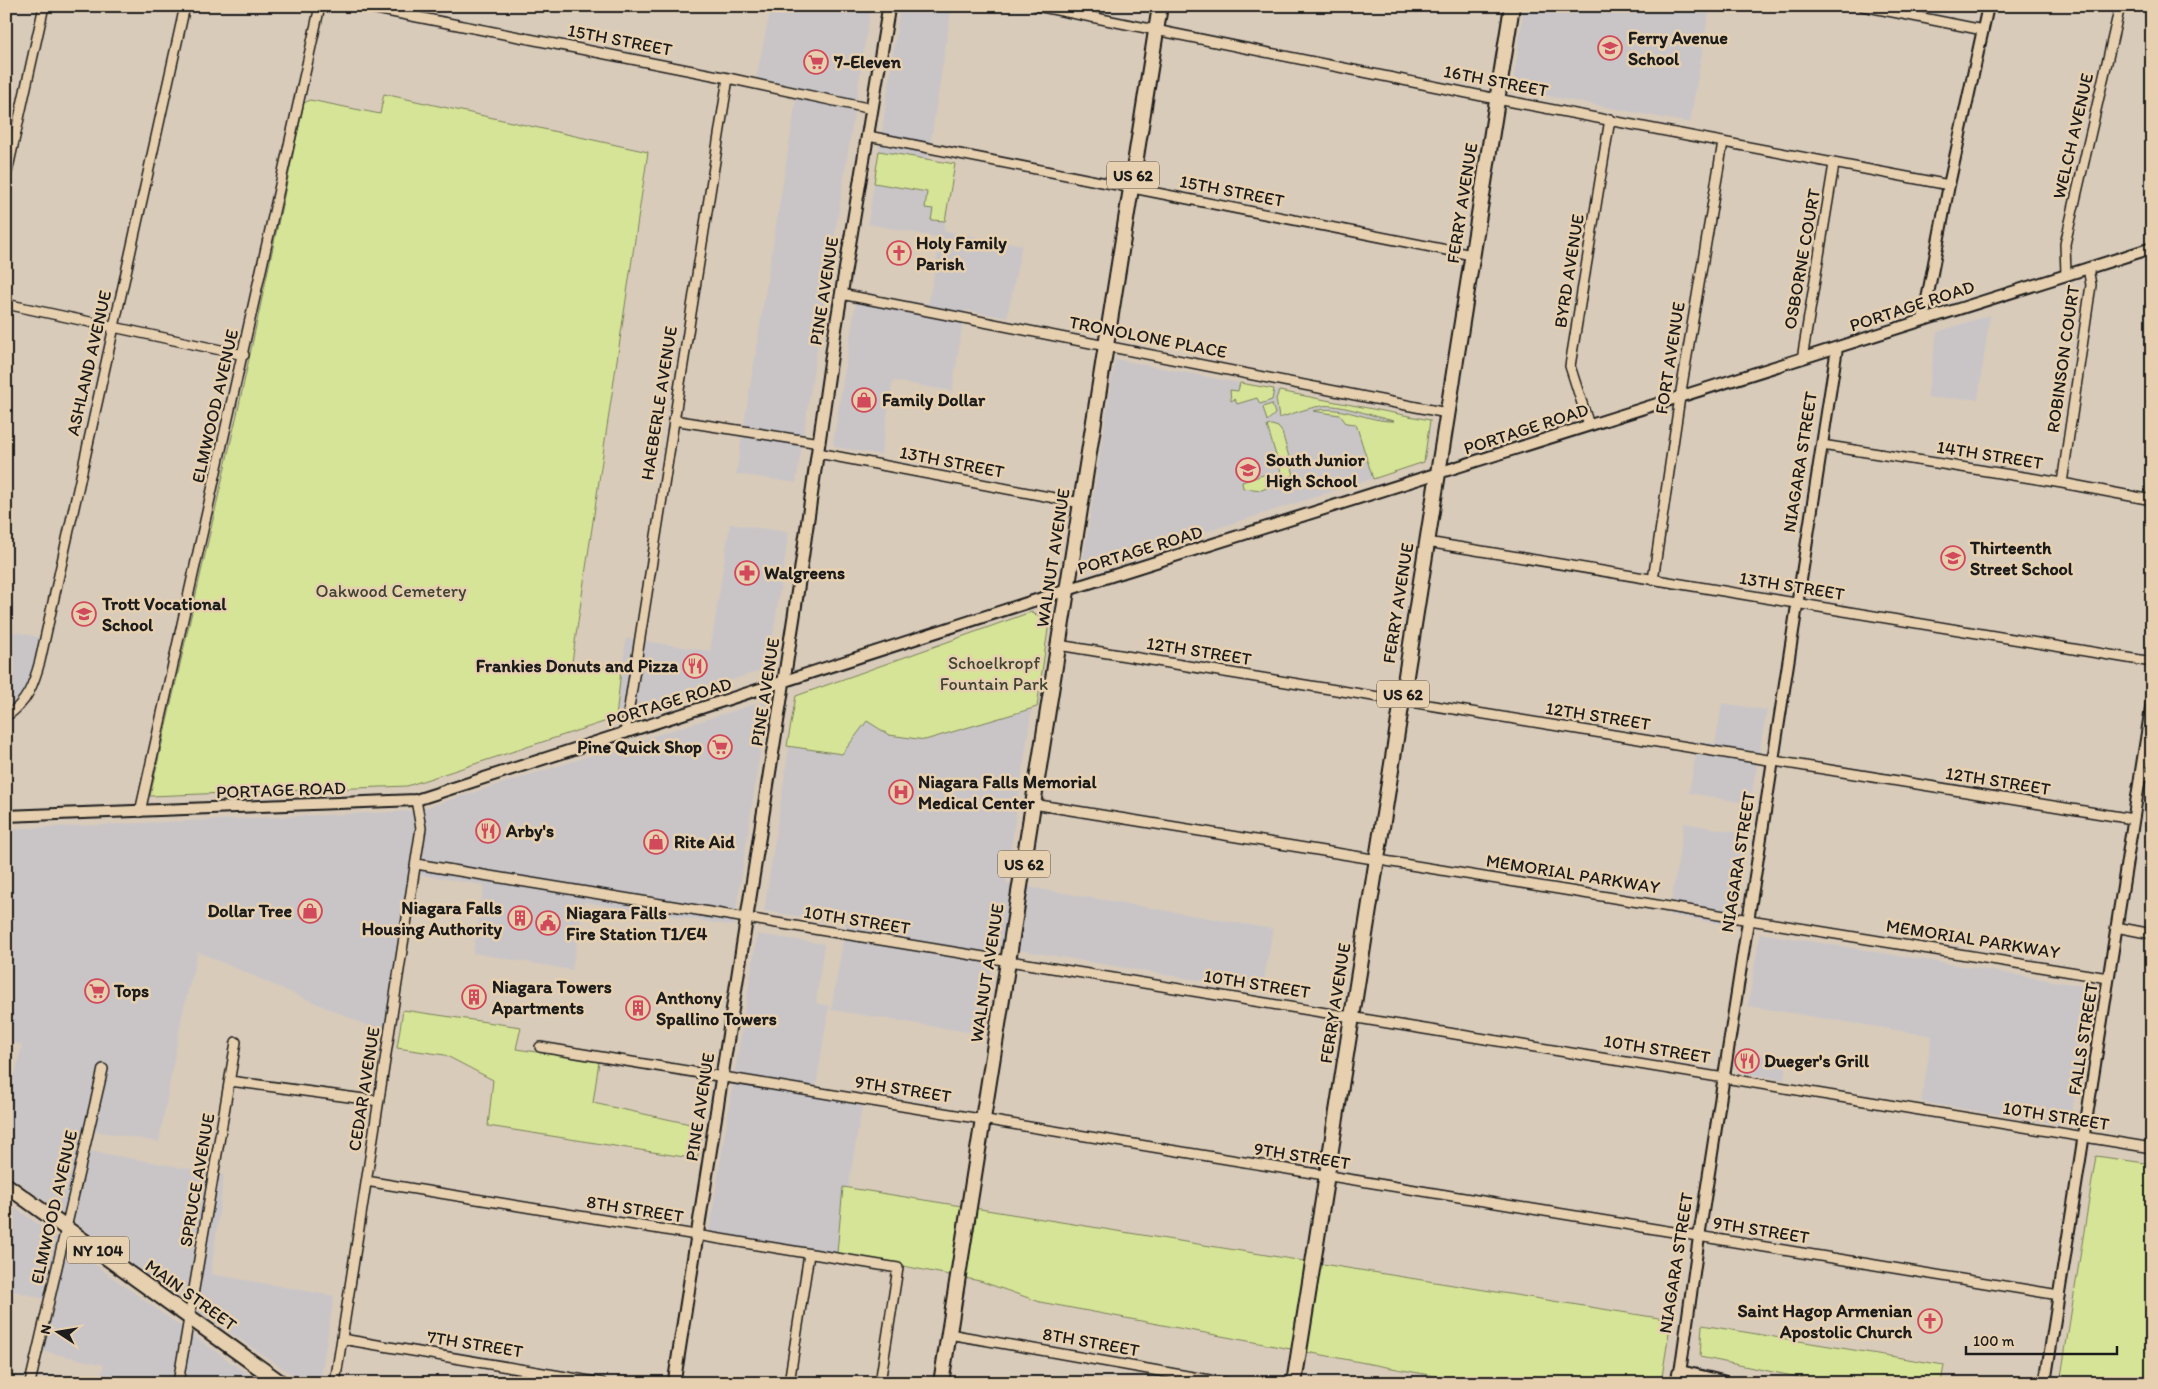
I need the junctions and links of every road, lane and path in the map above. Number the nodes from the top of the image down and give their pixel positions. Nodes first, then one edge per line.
1 (44, 6) edge
2 (186, 6) edge
3 (320, 6) edge
4 (361, 6) edge
5 (889, 6) edge
6 (1037, 6) edge
7 (1160, 6) edge
8 (1512, 6) edge
9 (1863, 6) edge
10 (1988, 6) edge
11 (2120, 6) edge
12 (1156, 30) junction
13 (1983, 30) junction
14 (728, 78) junction
15 (1497, 98) junction
16 (872, 108) junction
17 (1610, 119) junction
18 (868, 136) junction
19 (1723, 142) junction
20 (1834, 164) junction
21 (6, 177) edge
22 (1949, 185) junction
23 (1131, 187) junction
24 (2152, 248) edge
25 (1472, 255) junction
26 (2088, 268) junction
27 (2066, 274) junction
28 (841, 294) junction
29 (6, 304) edge
30 (1923, 320) junction
31 (114, 327) junction
32 (1106, 345) junction
33 (1837, 348) junction
34 (244, 355) junction
35 (1802, 359) junction
36 (1680, 397) junction
37 (1447, 413) junction
38 (672, 420) junction
39 (1589, 425) junction
40 (1822, 445) junction
41 (819, 448) junction
42 (1438, 474) junction
43 (2062, 483) junction
44 (2152, 500) edge
45 (1081, 503) junction
46 (1427, 542) junction
47 (1653, 580) junction
48 (1067, 590) junction
49 (1797, 604) junction
50 (1058, 644) junction
51 (2152, 662) edge
52 (784, 683) junction
53 (1402, 700) junction
54 (2152, 701) edge
55 (6, 716) edge
56 (625, 733) junction
57 (1773, 762) junction
58 (2140, 775) junction
59 (2152, 777) edge
60 (416, 800) junction
61 (1033, 804) junction
62 (140, 812) junction
63 (6, 816) edge
64 (2133, 820) junction
65 (1377, 859) junction
66 (416, 864) junction
67 (1748, 918) junction
68 (747, 920) junction
69 (2116, 927) junction
70 (2152, 934) edge
71 (1008, 960) junction
72 (2108, 978) junction
73 (1352, 1016) junction
74 (236, 1042) dead end
75 (540, 1047) dead end
76 (104, 1069) dead end
77 (723, 1076) junction
78 (1724, 1077) junction
79 (230, 1081) junction
80 (379, 1102) junction
81 (983, 1119) junction
82 (2084, 1137) junction
83 (2152, 1148) edge
84 (1326, 1176) junction
85 (366, 1181) junction
86 (6, 1185) edge
87 (65, 1227) junction
88 (698, 1236) junction
89 (1698, 1237) junction
90 (810, 1254) junction
91 (2059, 1296) junction
92 (189, 1317) junction
93 (949, 1334) junction
94 (342, 1339) junction
95 (1680, 1378) edge
96 (30, 1383) edge
97 (178, 1383) edge
98 (281, 1383) edge
99 (335, 1383) edge
100 (602, 1383) edge
101 (674, 1383) edge
102 (789, 1383) edge
103 (880, 1383) edge
104 (941, 1383) edge
105 (1227, 1383) edge
106 (1294, 1383) edge
107 (1722, 1383) edge
108 (2045, 1383) edge

1 - 21 street
2 - 31 street, ASHLAND AVENUE
3 - 34 street, ELMWOOD AVENUE
4 - 14 street, 15TH STREET
5 - 16 main road, PINE AVENUE
6 - 12 street, 16TH STREET
7 - 12 main road, WALNUT AVENUE / US 62
8 - 15 main road, FERRY AVENUE / US 62
9 - 13 street
10 - 13 street
11 - 27 street, WELCH AVENUE
12 - 15 street, 16TH STREET
12 - 23 main road, WALNUT AVENUE / US 62
13 - 22 street
14 - 16 street, 15TH STREET
14 - 38 street, HAEBERLE AVENUE
15 - 17 street, 16TH STREET
15 - 25 main road, FERRY AVENUE / US 62
16 - 18 main road, PINE AVENUE
17 - 19 street, 16TH STREET
17 - 39 street, BYRD AVENUE
18 - 23 street, 15TH STREET
18 - 28 main road, PINE AVENUE
19 - 20 street, 16TH STREET
19 - 36 street, FORT AVENUE
20 - 22 street, 16TH STREET
20 - 35 street, OSBORNE COURT
22 - 30 street
23 - 25 street, 15TH STREET
23 - 32 main road, WALNUT AVENUE / US 62
24 - 26 street, PORTAGE ROAD
25 - 37 main road, FERRY AVENUE / US 62
26 - 27 street, PORTAGE ROAD
26 - 43 street, ROBINSON COURT
27 - 30 street, PORTAGE ROAD
28 - 32 street, TRONOLONE PLACE
28 - 41 main road, PINE AVENUE
29 - 31 street
30 - 33 street, PORTAGE ROAD
31 - 34 street
31 - 55 street, ASHLAND AVENUE
32 - 37 street, TRONOLONE PLACE
32 - 45 main road, WALNUT AVENUE / US 62
33 - 35 street, PORTAGE ROAD
33 - 40 street, NIAGARA STREET
34 - 62 street, ELMWOOD AVENUE
35 - 36 street, PORTAGE ROAD
36 - 39 street, PORTAGE ROAD
36 - 47 street, FORT AVENUE
37 - 42 main road, FERRY AVENUE / US 62
38 - 41 street, 13TH STREET
38 - 56 street, HAEBERLE AVENUE
39 - 42 street, PORTAGE ROAD
40 - 43 street, 14TH STREET
40 - 49 street, NIAGARA STREET
41 - 45 street, 13TH STREET
41 - 52 main road, PINE AVENUE
42 - 46 main road, FERRY AVENUE / US 62
42 - 48 street, PORTAGE ROAD
43 - 44 street, 14TH STREET
45 - 48 main road, WALNUT AVENUE / US 62
46 - 47 street, 13TH STREET
46 - 53 main road, FERRY AVENUE / US 62
47 - 49 street, 13TH STREET
48 - 50 main road, WALNUT AVENUE / US 62
48 - 52 street, PORTAGE ROAD
49 - 51 street, 13TH STREET
49 - 57 street, NIAGARA STREET
50 - 53 street, 12TH STREET
50 - 61 main road, WALNUT AVENUE / US 62
52 - 56 street, PORTAGE ROAD
52 - 68 main road, PINE AVENUE
53 - 57 street, 12TH STREET
53 - 65 main road, FERRY AVENUE / US 62
54 - 58 street, FALLS STREET
56 - 60 street, PORTAGE ROAD
57 - 64 street, 12TH STREET
57 - 67 street, NIAGARA STREET
58 - 59 street
58 - 64 street, FALLS STREET
60 - 62 street, PORTAGE ROAD
60 - 66 street, CEDAR AVENUE
61 - 65 street, MEMORIAL PARKWAY
61 - 71 main road, WALNUT AVENUE / US 62
62 - 63 street, PORTAGE ROAD
64 - 69 street, FALLS STREET
65 - 67 street, MEMORIAL PARKWAY
65 - 73 main road, FERRY AVENUE / US 62
66 - 68 street, 10TH STREET
66 - 80 street, CEDAR AVENUE
67 - 72 street, MEMORIAL PARKWAY
67 - 78 street, NIAGARA STREET
68 - 71 street, 10TH STREET
68 - 77 main road, PINE AVENUE
69 - 70 street
69 - 72 street, FALLS STREET
71 - 73 street, 10TH STREET
71 - 81 main road, WALNUT AVENUE / US 62
72 - 82 street, FALLS STREET
73 - 78 street, 10TH STREET
73 - 84 main road, FERRY AVENUE / US 62
74 - 79 street, SPRUCE AVENUE
75 - 77 street, 9TH STREET
76 - 87 street, ELMWOOD AVENUE
77 - 81 street, 9TH STREET
77 - 88 main road, PINE AVENUE
78 - 82 street, 10TH STREET
78 - 89 street, NIAGARA STREET
79 - 80 street
79 - 92 street, SPRUCE AVENUE
80 - 85 street, CEDAR AVENUE
81 - 84 street, 9TH STREET
81 - 93 main road, WALNUT AVENUE / US 62
82 - 83 street, 10TH STREET
82 - 91 street, FALLS STREET
84 - 89 street, 9TH STREET
84 - 106 main road, FERRY AVENUE / US 62
85 - 88 street, 8TH STREET
85 - 94 street, CEDAR AVENUE
86 - 87 main road, MAIN STREET / NY 104
87 - 92 main road, MAIN STREET / NY 104
87 - 96 street, ELMWOOD AVENUE
88 - 90 street, 8TH STREET
88 - 101 main road, PINE AVENUE
89 - 91 street, 9TH STREET
89 - 95 street, NIAGARA STREET
90 - 102 street
90 - 103 street, 8TH STREET
91 - 108 street, FALLS STREET
92 - 97 street, SPRUCE AVENUE
92 - 98 main road, MAIN STREET / NY 104
93 - 104 main road, WALNUT AVENUE / US 62
93 - 105 street, 8TH STREET
94 - 99 street, CEDAR AVENUE
94 - 100 street, 7TH STREET
95 - 107 main road

